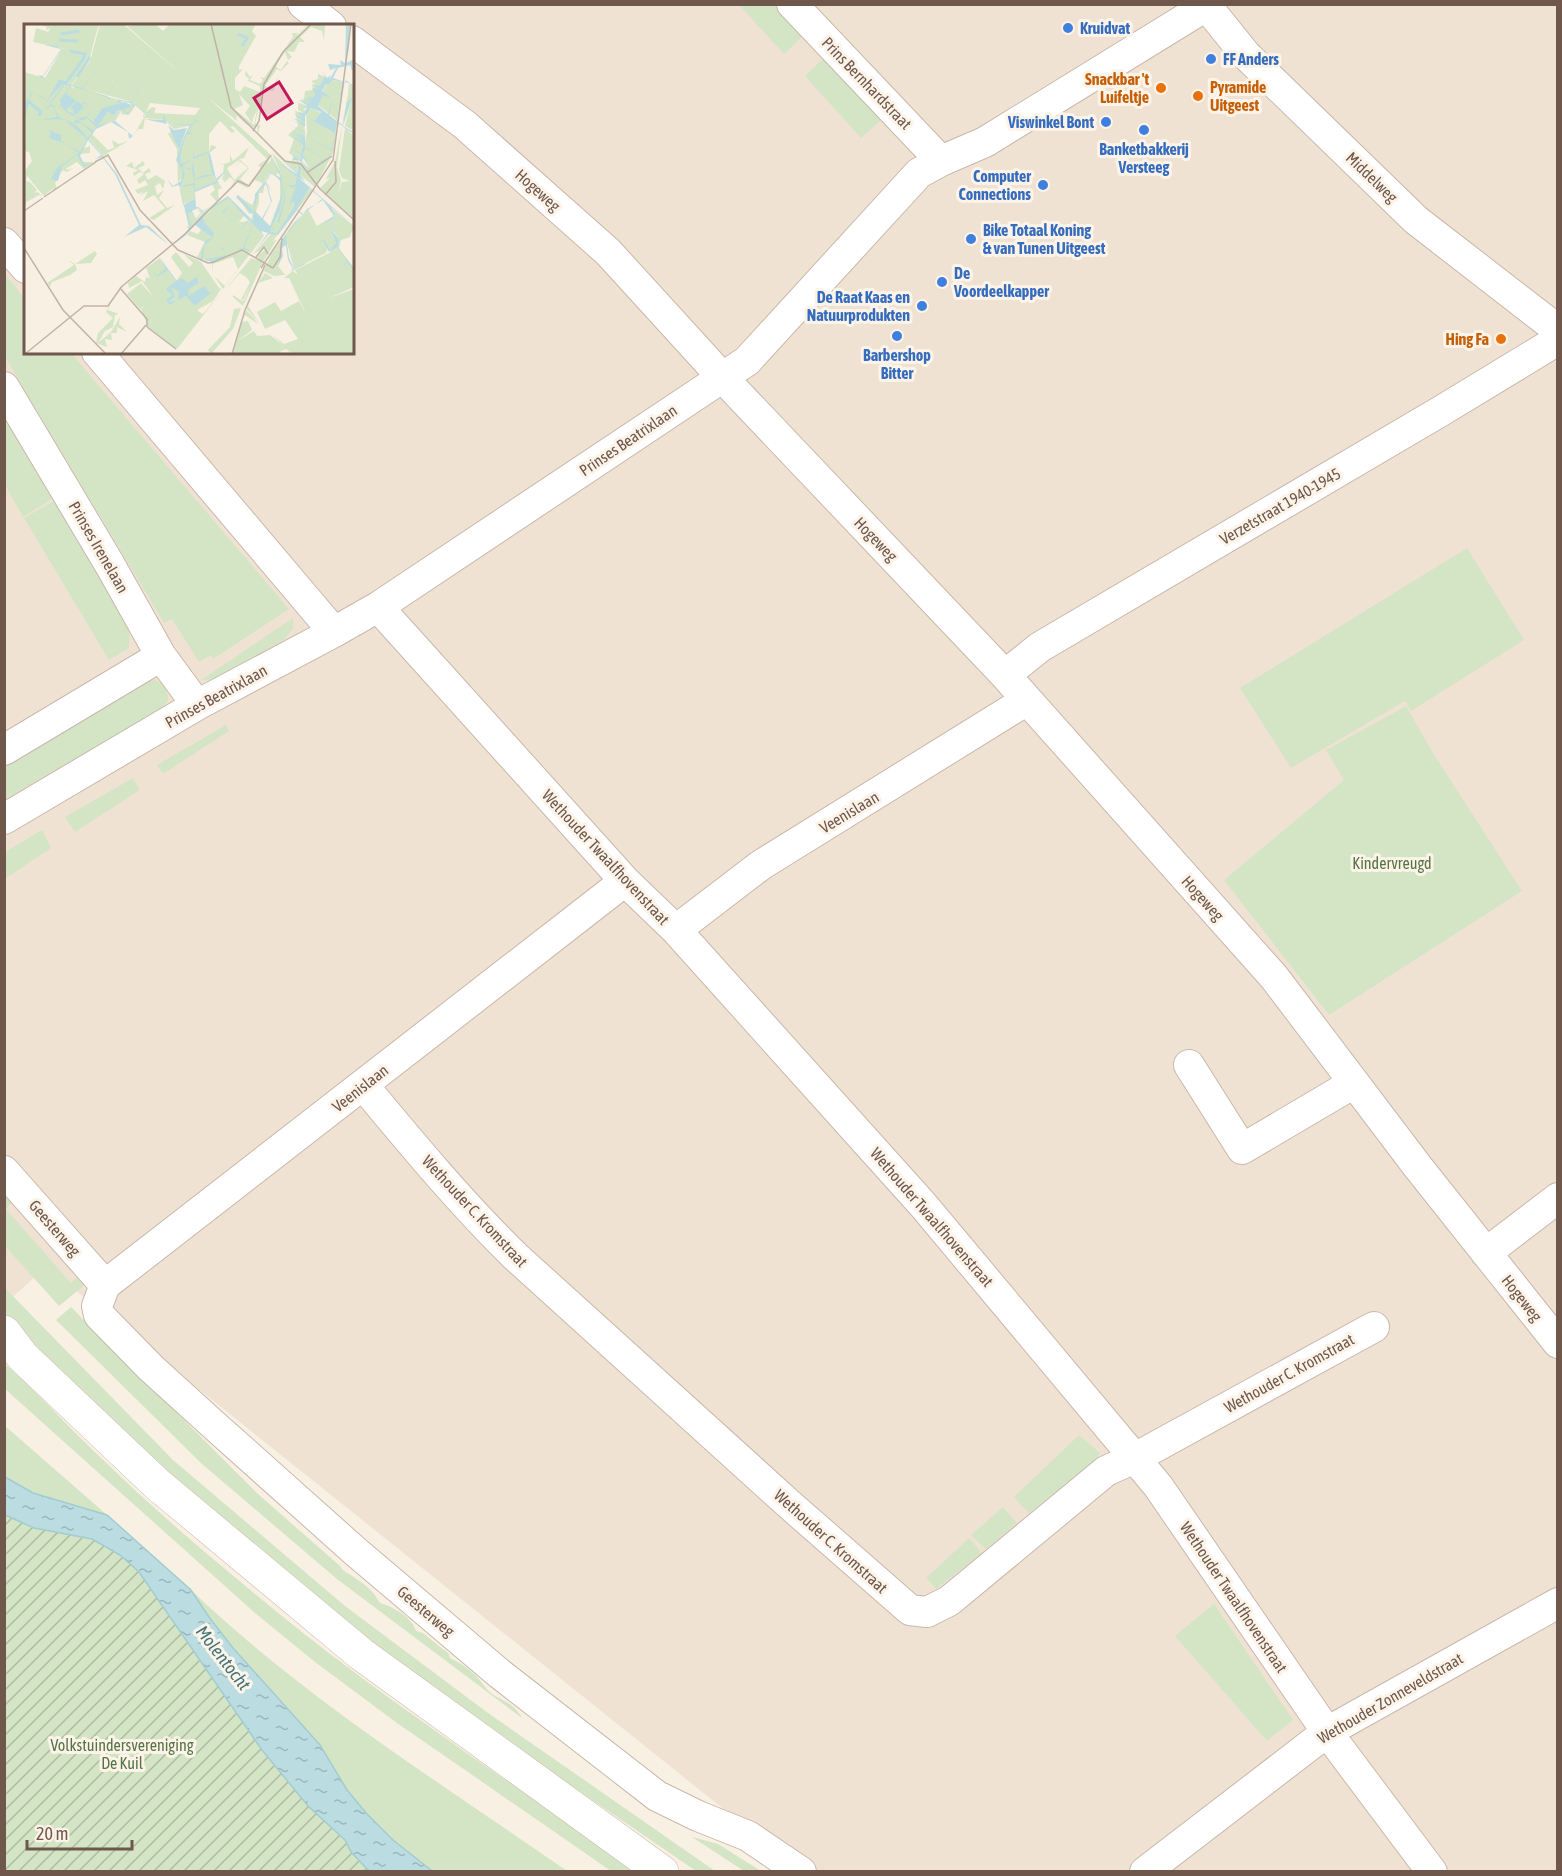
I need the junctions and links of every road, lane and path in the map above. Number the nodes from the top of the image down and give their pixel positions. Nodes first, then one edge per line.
1 (303, 4) edge
2 (792, 4) edge
3 (1205, 5) edge
4 (328, 24) edge
5 (354, 42) edge
6 (941, 160) junction
7 (4, 243) edge
8 (24, 266) edge
9 (1557, 330) edge
10 (1557, 340) edge
11 (99, 354) edge
12 (722, 377) junction
13 (4, 387) edge
14 (378, 606) junction
15 (334, 632) junction
16 (161, 656) junction
17 (1005, 675) junction
18 (1028, 700) junction
19 (197, 705) junction
20 (4, 750) edge
21 (4, 819) edge
22 (625, 881) junction
23 (676, 930) junction
24 (1189, 1065) dead end
25 (1354, 1083) junction
26 (363, 1085) junction
27 (4, 1171) edge
28 (1557, 1198) edge
29 (1486, 1253) junction
30 (102, 1292) junction
31 (1374, 1327) dead end
32 (1557, 1343) edge
33 (11, 1345) edge
34 (1134, 1458) junction
35 (1557, 1603) edge
36 (1327, 1732) junction
37 (662, 1872) edge
38 (801, 1872) edge
39 (1145, 1872) edge
40 (1432, 1872) edge

1 - 4 street
2 - 6 street, Prins Bernhardstraat
3 - 6 street, Prinses Beatrixlaan
3 - 9 street, Middelweg
5 - 12 street, Hogeweg
6 - 12 street, Prinses Beatrixlaan
7 - 8 street
10 - 17 street, Verzetstraat 1940-1945
11 - 15 street
12 - 14 street, Prinses Beatrixlaan
12 - 17 street, Hogeweg
13 - 16 street, Prinses Irenelaan
14 - 15 street, Prinses Beatrixlaan
14 - 22 street, Wethouder Twaalfhovenstraat
15 - 19 street, Prinses Beatrixlaan
16 - 19 street, Prinses Irenelaan
16 - 20 street
17 - 18 street, Hogeweg
18 - 23 street, Veenislaan
18 - 25 street, Hogeweg
19 - 21 street, Prinses Beatrixlaan
22 - 23 street, Wethouder Twaalfhovenstraat
22 - 26 street, Veenislaan
23 - 34 street, Wethouder Twaalfhovenstraat
24 - 25 street
25 - 29 street, Hogeweg
26 - 30 street, Veenislaan
26 - 34 street, Wethouder C. Kromstraat
27 - 30 street, Geesterweg
28 - 29 street
29 - 32 street, Hogeweg
30 - 38 street, Geesterweg
31 - 34 street, Wethouder C. Kromstraat
33 - 37 main road
34 - 36 street, Wethouder Twaalfhovenstraat
35 - 36 street, Wethouder Zonneveldstraat
36 - 39 street, Wethouder Zonneveldstraat
36 - 40 street, Wethouder Twaalfhovenstraat

